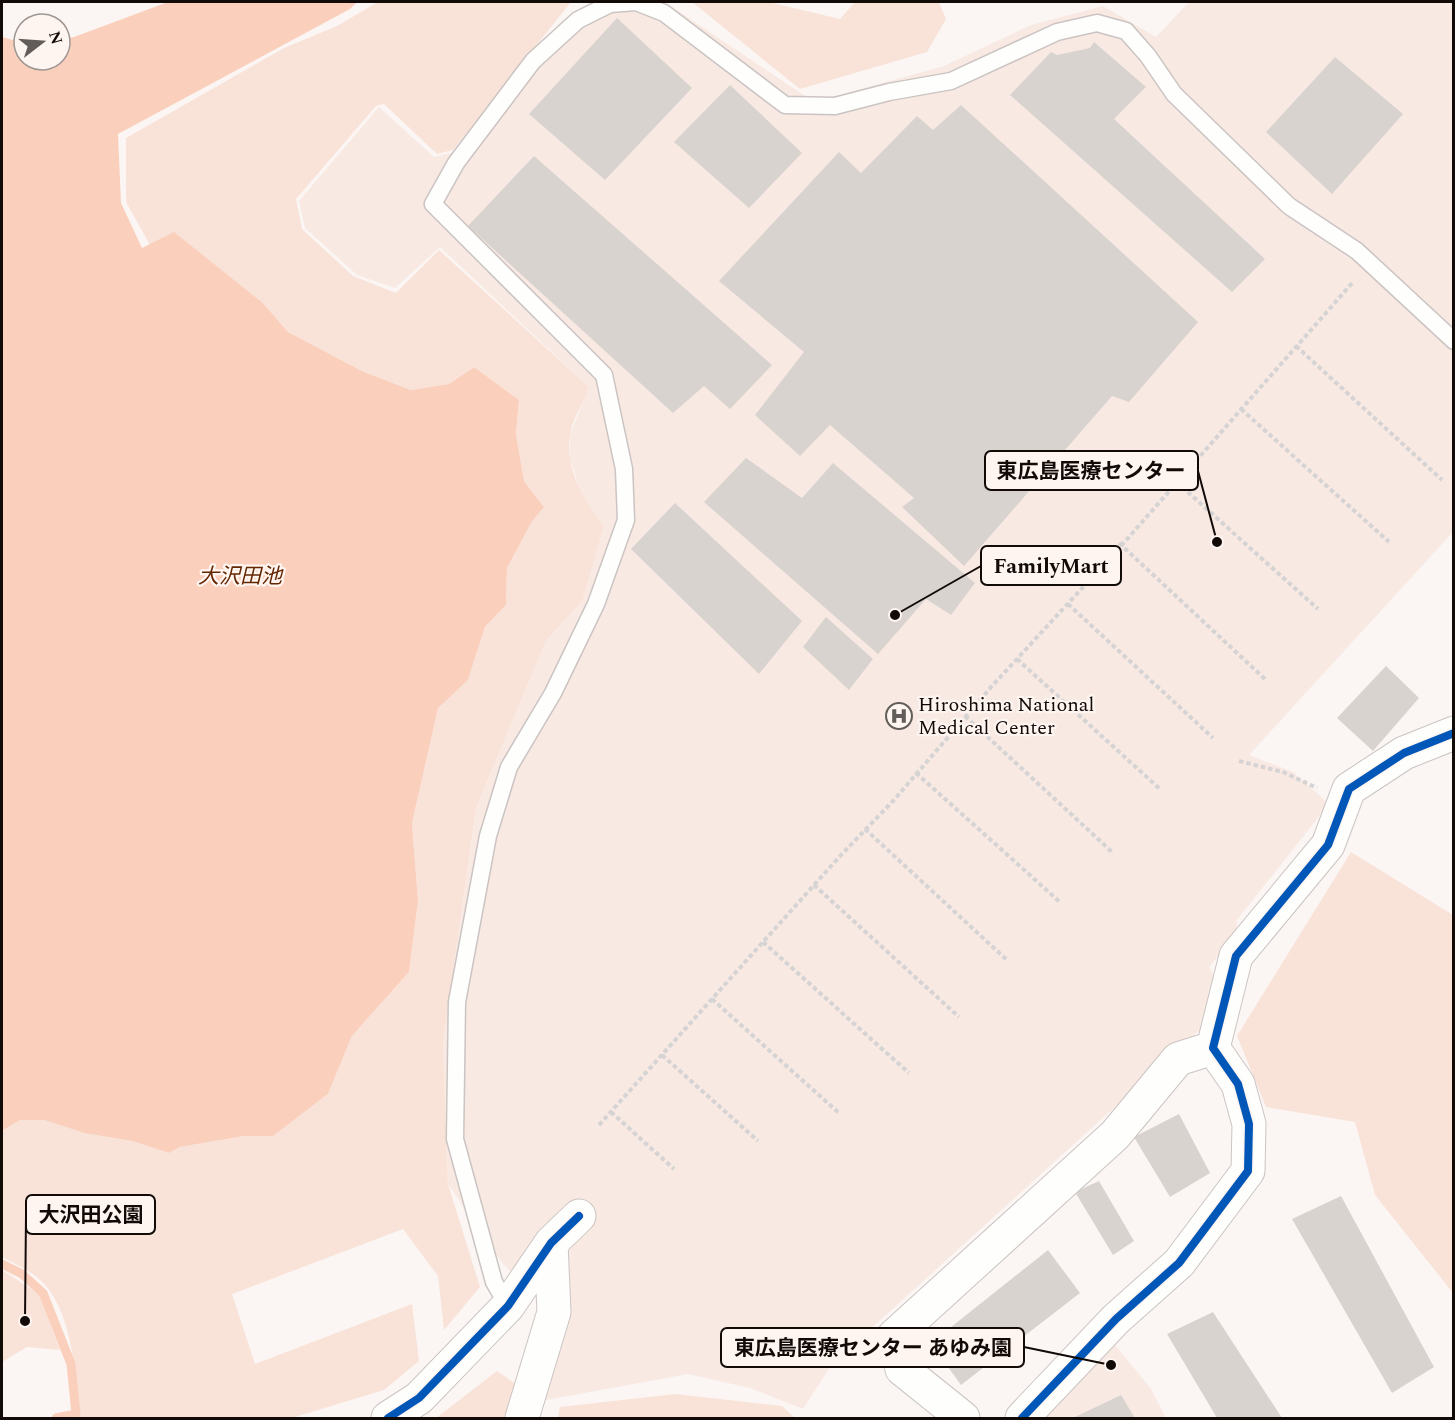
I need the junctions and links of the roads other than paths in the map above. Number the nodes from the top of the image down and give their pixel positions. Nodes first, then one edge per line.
1 (1454, 341) edge
2 (1454, 733) edge
3 (1213, 1048) junction
4 (579, 1216) dead end
5 (551, 1244) junction
6 (508, 1306) junction
7 (388, 1419) edge
8 (522, 1419) edge
9 (963, 1419) edge
10 (1022, 1419) edge

1 - 6 lane
2 - 3 street
3 - 9 street
3 - 10 street
4 - 5 street
5 - 6 street
5 - 8 street
6 - 7 street

